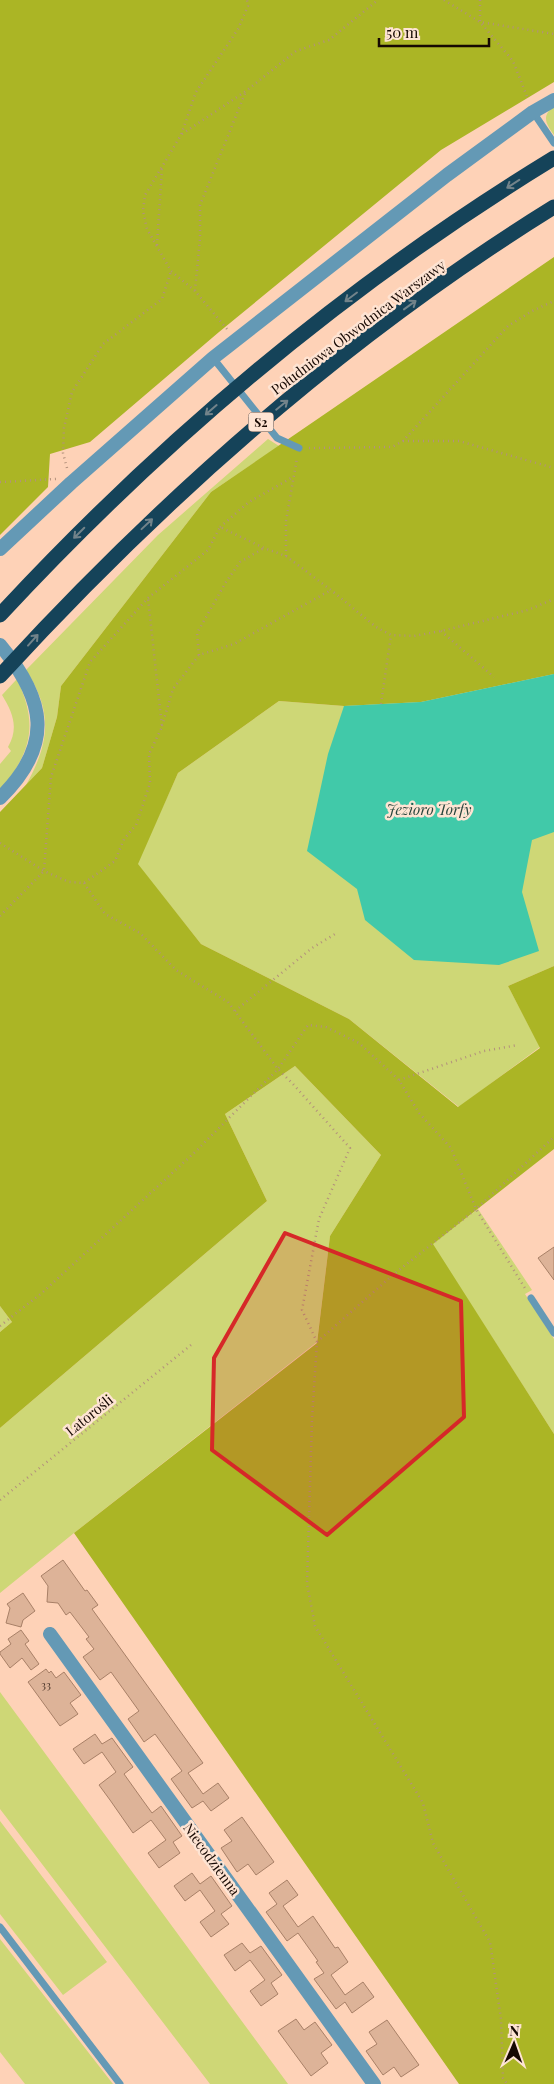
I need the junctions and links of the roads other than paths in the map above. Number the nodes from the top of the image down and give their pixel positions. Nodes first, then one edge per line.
1 (554, 100) edge
2 (533, 112) junction
3 (554, 143) edge
4 (554, 158) edge
5 (554, 207) edge
6 (213, 358) junction
7 (299, 448) road end
8 (0, 550) edge
9 (0, 615) edge
10 (0, 645) edge
11 (0, 676) edge
12 (0, 798) edge
13 (531, 1298) road end
14 (554, 1333) edge
15 (50, 1634) dead end
16 (0, 1927) edge
17 (120, 2084) edge
18 (374, 2084) edge

1 - 2 street
2 - 3 lane
2 - 6 street
4 -> 9 highway, Południowa Obwodnica Warszawy
11 -> 5 highway, Południowa Obwodnica Warszawy / S2
6 - 7 lane
6 - 8 street
10 - 12 street
13 - 14 lane
15 - 18 street, Niecodzienna
16 - 17 lane

